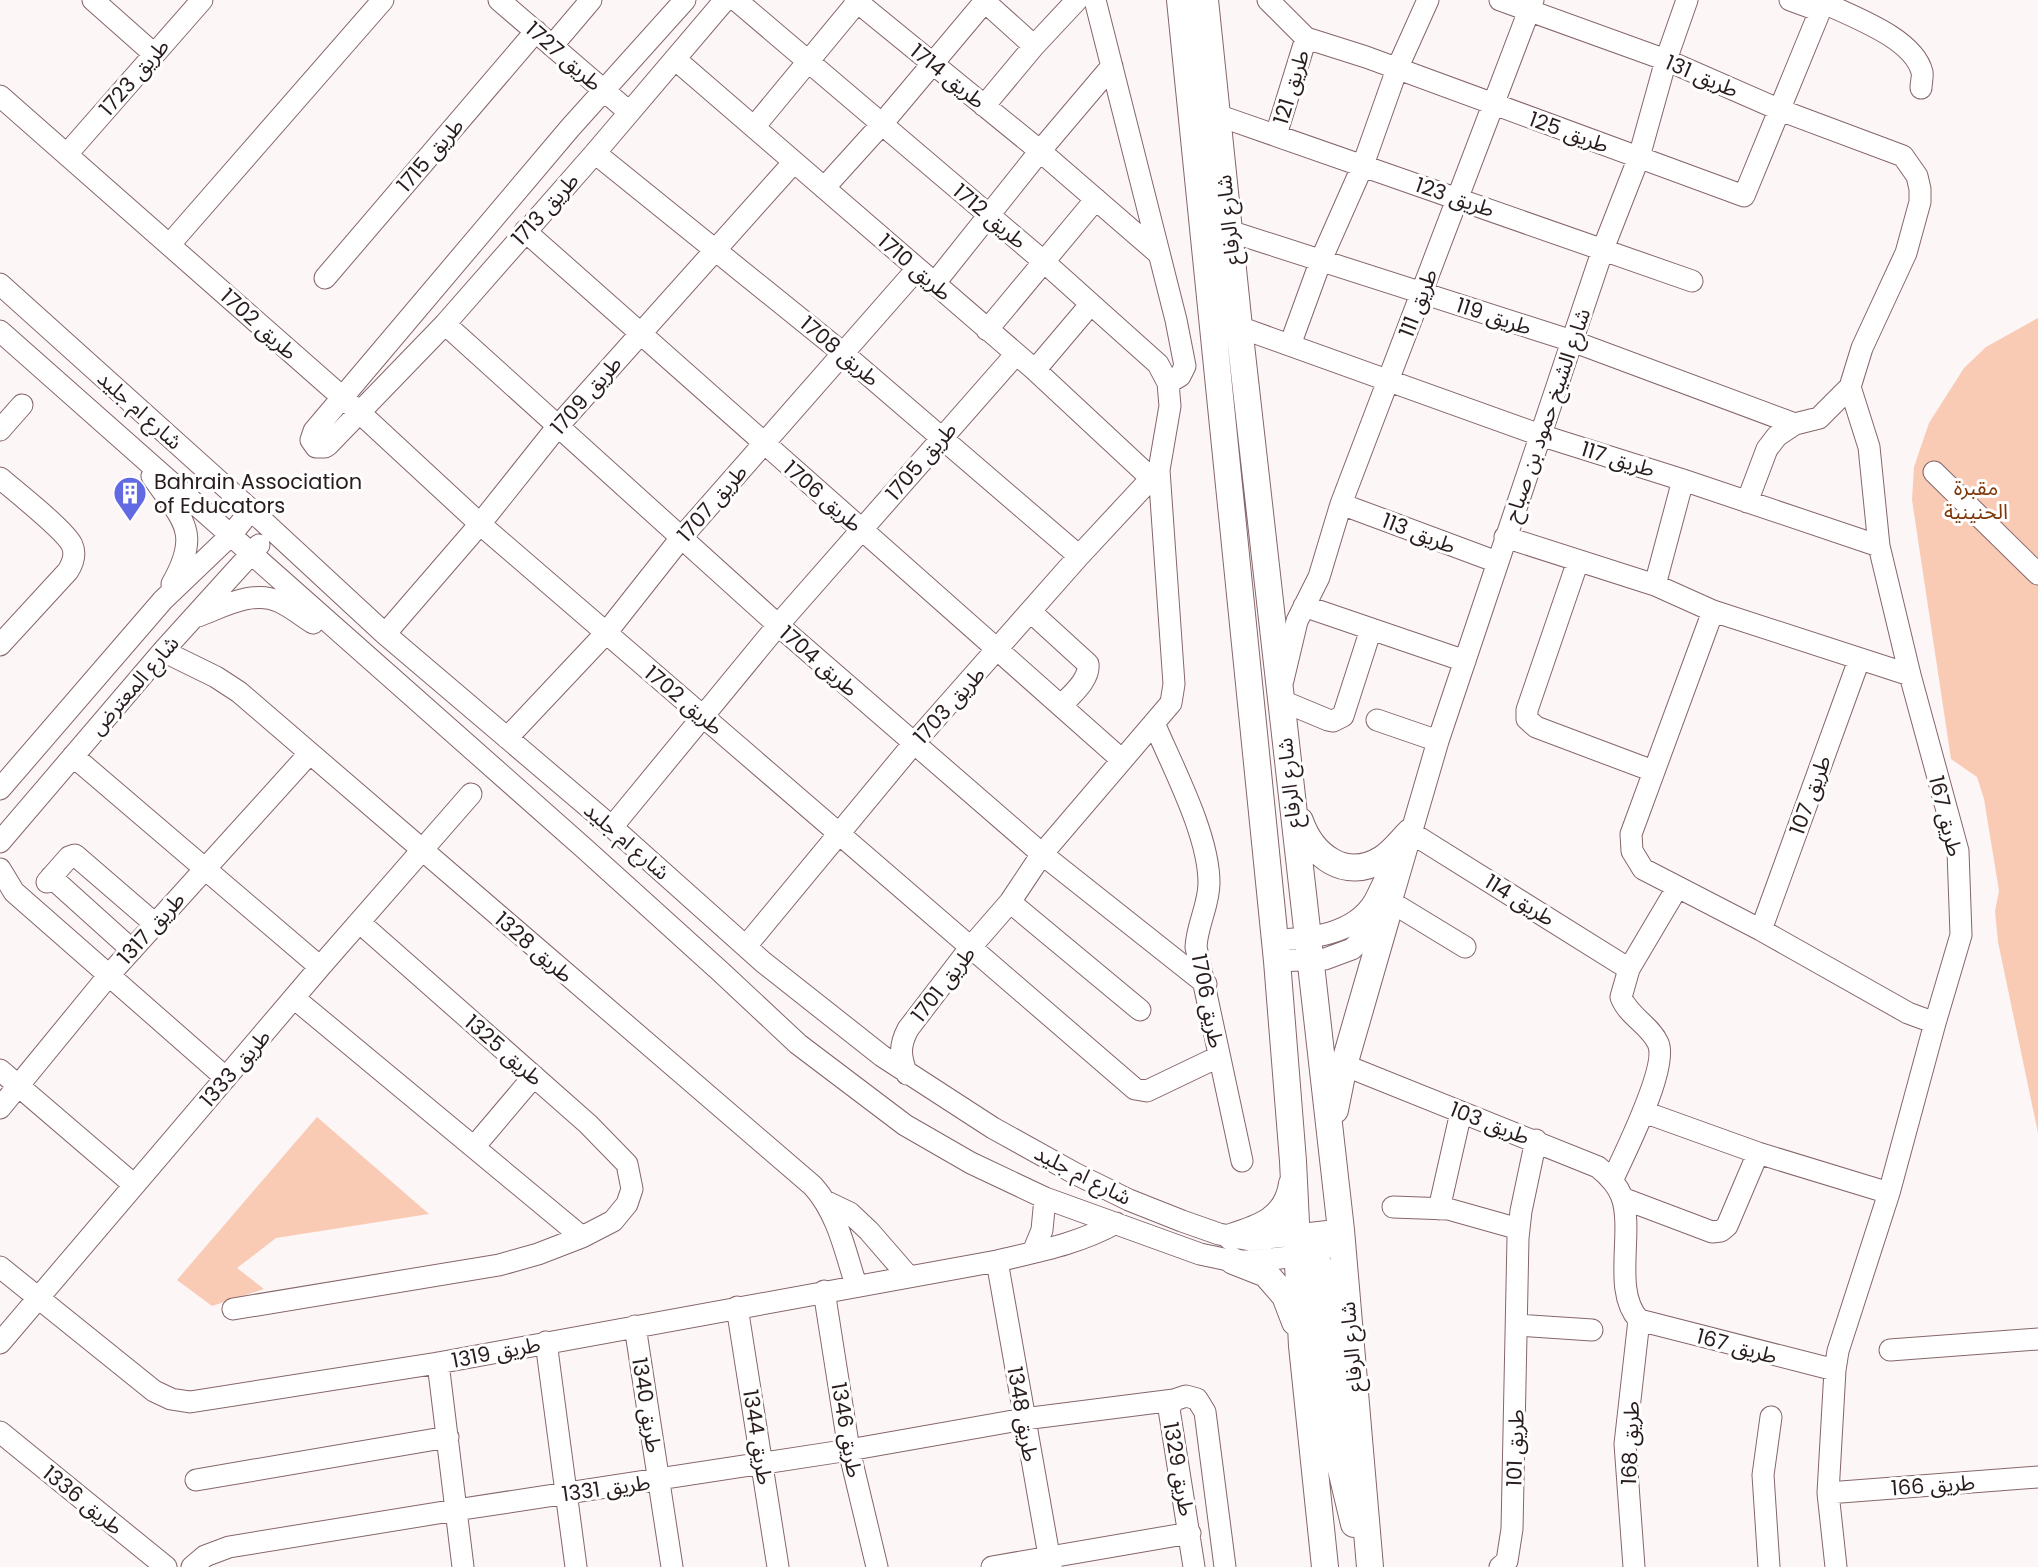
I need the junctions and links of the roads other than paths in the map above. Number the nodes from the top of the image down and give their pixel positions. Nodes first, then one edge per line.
1 (93, 0) edge
2 (202, 0) edge
3 (383, 0) edge
4 (499, 0) edge
5 (591, 0) edge
6 (685, 0) edge
7 (725, 0) edge
8 (736, 0) edge
9 (1077, 0) edge
10 (1095, 0) edge
11 (1180, 0) edge
12 (1205, 0) edge
13 (1428, 0) edge
14 (1687, 0) edge
15 (1790, 0) edge
16 (858, 1) edge
17 (984, 1) edge
18 (1279, 3) edge
19 (1517, 3) edge
20 (1820, 4) edge
21 (536, 32) junction
22 (1306, 38) junction
23 (552, 46) junction
24 (1034, 46) junction
25 (154, 54) junction
26 (675, 59) junction
27 (1666, 60) junction
28 (807, 61) junction
29 (932, 63) junction
30 (1112, 66) junction
31 (1397, 69) junction
32 (1921, 88) dead end
33 (605, 90) junction
34 (0, 96) edge
35 (1493, 105) junction
36 (984, 106) junction
37 (1780, 110) junction
38 (629, 111) junction
39 (1217, 114) junction
40 (881, 125) junction
41 (754, 127) junction
42 (1276, 135) junction
43 (1040, 151) junction
44 (595, 153) junction
45 (67, 154) junction
46 (1639, 158) junction
47 (794, 162) junction
48 (1363, 165) junction
49 (824, 188) junction
50 (1458, 198) junction
51 (1096, 199) junction
52 (989, 217) junction
53 (1229, 231) junction
54 (525, 232) junction
55 (170, 244) junction
56 (1603, 249) junction
57 (716, 250) junction
58 (1159, 254) junction
59 (1321, 260) junction
60 (1043, 261) junction
61 (917, 269) junction
62 (325, 278) dead end
63 (1692, 281) dead end
64 (0, 284) edge
65 (934, 284) junction
66 (1422, 292) junction
67 (1090, 305) junction
68 (445, 324) junction
69 (1238, 327) junction
70 (988, 330) junction
71 (0, 331) edge
72 (640, 334) junction
73 (1572, 341) junction
74 (1290, 345) junction
75 (844, 354) junction
76 (1016, 354) junction
77 (1035, 370) junction
78 (1388, 379) junction
79 (1168, 383) junction
80 (1850, 387) junction
81 (342, 398) junction
82 (22, 405) dead end
83 (359, 412) junction
84 (1795, 424) junction
85 (558, 426) junction
86 (0, 430) edge
87 (1540, 435) junction
88 (942, 438) junction
89 (764, 444) junction
90 (131, 446) junction
91 (1934, 472) dead end
92 (1155, 474) junction
93 (0, 478) edge
94 (1682, 480) junction
95 (1747, 502) junction
96 (1341, 504) junction
97 (251, 510) junction
98 (480, 524) junction
99 (862, 529) junction
100 (273, 531) junction
101 (231, 535) junction
102 (1505, 537) junction
103 (681, 538) junction
104 (1879, 546) junction
105 (251, 553) junction
106 (1079, 556) junction
107 (1578, 561) junction
108 (1497, 562) junction
109 (2038, 574) edge
110 (1655, 585) junction
111 (163, 600) junction
112 (1304, 606) junction
113 (1713, 611) junction
114 (1031, 612) junction
115 (193, 618) junction
116 (778, 625) junction
117 (1371, 629) junction
118 (606, 633) junction
119 (385, 634) junction
120 (0, 645) edge
121 (998, 650) junction
122 (163, 651) junction
123 (367, 657) junction
124 (1859, 660) junction
125 (1465, 662) junction
126 (1910, 675) junction
127 (1280, 696) junction
128 (1061, 706) junction
129 (705, 717) junction
130 (1377, 720) dead end
131 (1154, 723) junction
132 (507, 738) junction
133 (1438, 741) junction
134 (914, 743) junction
135 (309, 754) junction
136 (73, 756) junction
137 (1122, 760) junction
138 (1653, 771) junction
139 (0, 789) edge
140 (471, 794) dead end
141 (1290, 794) junction
142 (612, 827) junction
143 (1410, 832) junction
144 (839, 834) junction
145 (0, 842) edge
146 (421, 850) junction
147 (1042, 854) junction
148 (0, 869) edge
149 (205, 869) junction
150 (1677, 888) junction
151 (1010, 902) junction
152 (1391, 902) junction
153 (359, 922) junction
154 (155, 925) junction
155 (1761, 930) junction
156 (746, 946) junction
157 (1465, 947) dead end
158 (970, 948) junction
159 (1309, 949) junction
160 (132, 950) junction
161 (1276, 951) junction
162 (320, 967) junction
163 (1629, 969) junction
164 (109, 975) junction
165 (1206, 984) junction
166 (294, 998) junction
167 (1140, 1010) dead end
168 (1935, 1023) junction
169 (1218, 1057) junction
170 (1344, 1065) junction
171 (0, 1070) edge
172 (908, 1074) junction
173 (534, 1076) junction
174 (226, 1078) junction
175 (19, 1086) junction
176 (0, 1108) edge
177 (1461, 1112) junction
178 (1644, 1112) junction
179 (1331, 1136) junction
180 (1536, 1140) junction
181 (474, 1147) junction
182 (1758, 1153) junction
183 (1242, 1161) dead end
184 (1293, 1161) junction
185 (133, 1184) junction
186 (1618, 1189) junction
187 (1889, 1193) junction
188 (1045, 1198) junction
189 (825, 1201) junction
190 (1393, 1207) dead end
191 (1439, 1209) junction
192 (1116, 1223) junction
193 (1519, 1229) junction
194 (1342, 1236) junction
195 (582, 1237) junction
196 (1303, 1248) junction
197 (1232, 1249) junction
198 (1033, 1252) junction
199 (997, 1261) junction
200 (0, 1267) edge
201 (908, 1276) junction
202 (856, 1285) junction
203 (824, 1291) junction
204 (37, 1298) junction
205 (737, 1307) junction
206 (233, 1309) dead end
207 (1639, 1320) junction
208 (1517, 1325) junction
209 (635, 1326) junction
210 (1592, 1330) dead end
211 (2038, 1339) edge
212 (546, 1342) junction
213 (0, 1343) edge
214 (1302, 1346) junction
215 (1889, 1350) dead end
216 (438, 1363) junction
217 (1835, 1370) junction
218 (1174, 1400) junction
219 (1771, 1417) dead end
220 (1024, 1419) junction
221 (0, 1432) edge
222 (448, 1437) junction
223 (849, 1450) junction
224 (762, 1464) junction
225 (2038, 1477) edge
226 (196, 1480) dead end
227 (660, 1480) junction
228 (567, 1493) junction
229 (1828, 1493) junction
230 (456, 1510) junction
231 (1190, 1534) junction
232 (1050, 1562) edge
233 (166, 1567) edge
234 (192, 1567) edge
235 (463, 1567) edge
236 (576, 1567) edge
237 (672, 1567) edge
238 (778, 1567) edge
239 (877, 1567) edge
240 (992, 1567) edge
241 (1194, 1567) edge
242 (1225, 1567) edge
243 (1325, 1567) edge
244 (1369, 1567) edge
245 (1500, 1567) edge
246 (1634, 1567) edge
247 (1769, 1567) edge
248 (1836, 1567) edge

1 - 25 street
2 - 25 street, طريق 1723
3 - 55 street
4 - 21 street, طريق 1727
5 - 23 street
6 - 33 street, طريق 1713
7 - 26 street, طريق 1713
8 - 28 street, طريق 1712
9 - 24 street
10 - 30 street
11 - 161 main road, شارع الرفاع
12 - 39 main road, شارع الرفاع
13 - 31 street
14 - 27 street, شارع الشيخ حمود بن صباح
15 - 20 street
16 - 28 street
16 - 29 street, طريق 1714
17 - 24 street
17 - 29 street
18 - 22 street
19 - 27 street, طريق 131
19 - 35 street, طريق 111
20 - 32 street
20 - 37 street
21 - 23 street, طريق 1727
21 - 62 street, طريق 1715
22 - 31 street, طريق 125
22 - 42 street, طريق 121
23 - 33 street, طريق 1727
24 - 36 street
25 - 45 street, طريق 1723
26 - 38 street, طريق 1713
26 - 41 street, طريق 1710
27 - 37 street, طريق 131
27 - 46 street, شارع الشيخ حمود بن صباح
28 - 40 street, طريق 1712
28 - 41 street
29 - 36 street, طريق 1714
29 - 40 street
30 - 43 street
30 - 58 street
31 - 35 street, طريق 125
31 - 48 street
33 - 38 street, طريق 1727
33 - 81 street, طريق 1713
34 - 45 street, طريق 1702
35 - 46 street, طريق 125
35 - 50 street, طريق 111
36 - 43 street, طريق 1714
37 - 46 street, طريق 125
37 - 80 street, طريق 131
38 - 44 street, طريق 1713
39 - 42 street, طريق 123
39 - 53 main road, شارع الرفاع
40 - 49 street
40 - 52 street, طريق 1712
41 - 47 street, طريق 1710
42 - 48 street, طريق 123
43 - 51 street, طريق 1714
43 - 52 street
44 - 54 street, طريق 1713
44 - 57 street, طريق 1708
45 - 55 street, طريق 1702
46 - 56 street, شارع الشيخ حمود بن صباح
47 - 49 street, طريق 1710
47 - 57 street, طريق 1709
48 - 50 street, طريق 123
48 - 59 street
49 - 61 street, طريق 1710
50 - 56 street, طريق 123
50 - 66 street, طريق 111
51 - 58 street, طريق 1714
51 - 60 street
52 - 60 street, طريق 1712
52 - 65 street
53 - 59 street, طريق 119
53 - 69 main road, شارع الرفاع
54 - 68 street, طريق 1713
54 - 72 street, طريق 1706
55 - 81 street, طريق 1702
56 - 63 street, طريق 123
56 - 73 street, شارع الشيخ حمود بن صباح
57 - 72 street, طريق 1709
57 - 75 street, طريق 1708
58 - 79 street
59 - 66 street, طريق 119
59 - 74 street
60 - 67 street, طريق 1712
60 - 70 street
61 - 65 street, طريق 1710
61 - 75 street, طريق 1707
64 - 97 street, شارع ام جليد
65 - 70 street, طريق 1710
66 - 73 street, طريق 119
66 - 78 street, طريق 111
67 - 77 street
67 - 79 street, طريق 1712
68 - 83 street, طريق 1713
68 - 85 street, طريق 1704
69 - 74 street, طريق 117
69 - 127 main road, شارع الرفاع
70 - 76 street, طريق 1710
71 - 90 street, شارع ام جليد
72 - 85 street, طريق 1709
72 - 89 street, طريق 1706
73 - 84 street, طريق 119
73 - 87 street, شارع الشيخ حمود بن صباح
74 - 78 street, طريق 117
75 - 88 street, طريق 1708
75 - 89 street, طريق 1707
76 - 77 street, طريق 1710
76 - 88 street, طريق 1705
77 - 92 street, طريق 1710
78 - 87 street, طريق 117
78 - 96 street, طريق 111
79 - 92 street
80 - 84 street
80 - 104 street, طريق 167
81 - 83 street, طريق 1702
81 - 83 street, طريق 1713
82 - 86 street
83 - 98 street, طريق 1702
84 - 95 street
85 - 98 street, طريق 1709
85 - 103 street, طريق 1704
87 - 94 street, طريق 117
87 - 102 street, شارع الشيخ حمود بن صباح
88 - 99 street, طريق 1705
88 - 106 street, طريق 1708
89 - 99 street, طريق 1706
89 - 103 street, طريق 1707
90 - 101 street, شارع ام جليد
90 - 111 street
91 - 109 street
92 - 106 street, طريق 1703
92 - 131 street, طريق 1701
93 - 120 street
94 - 95 street, طريق 117
94 - 110 street
95 - 104 street, طريق 117
96 - 108 street, طريق 113
96 - 112 street, طريق 111
97 - 100 street, شارع ام جليد
97 - 101 street, شارع المعترض
98 - 118 street, طريق 1702
98 - 119 street, طريق 1709
99 - 116 street, طريق 1705
99 - 121 street, طريق 1706
100 - 105 street, شارع المعترض
100 - 119 street, شارع ام جليد
101 - 105 street, شارع ام جليد
101 - 111 street, شارع المعترض
102 - 107 street
102 - 108 street, شارع الشيخ حمود بن صباح
103 - 116 street, طريق 1704
103 - 118 street, طريق 1707
104 - 126 street, طريق 167
105 - 115 street, شارع المعترض
105 - 123 street, شارع ام جليد
106 - 114 street, طريق 1703
107 - 110 street
107 - 138 street
108 - 125 street, شارع الشيخ حمود بن صباح
110 - 113 street
111 - 139 street, شارع المعترض
112 - 117 street
112 - 127 street, طريق 111
113 - 124 street
113 - 138 street
114 - 121 street, طريق 1703
114 - 128 street
115 - 122 street, شارع المعترض
115 - 123 street
116 - 129 street, طريق 1705
116 - 134 street, طريق 1704
117 - 125 street
117 - 127 street
118 - 129 street, طريق 1702
118 - 132 street, طريق 1707
119 - 132 street, شارع ام جليد
121 - 128 street, طريق 1706
121 - 134 street, طريق 1703
122 - 135 street, طريق 1328
122 - 136 street, شارع المعترض
123 - 188 street, شارع ام جليد
124 - 126 street
124 - 155 street, طريق 107
125 - 133 street, شارع الشيخ حمود بن صباح
126 - 168 street, طريق 167
127 - 141 main road, شارع الرفاع
128 - 137 street, طريق 1706
129 - 142 street, طريق 1705
129 - 144 street, طريق 1702
130 - 133 street
131 - 137 street, طريق 1701
131 - 165 street, طريق 1706
132 - 142 street, شارع ام جليد
133 - 143 street, شارع الشيخ حمود بن صباح
134 - 144 street, طريق 1703
134 - 147 street, طريق 1704
135 - 146 street, طريق 1328
135 - 149 street, طريق 1317
136 - 145 street, شارع المعترض
136 - 149 street
137 - 147 street, طريق 1701
138 - 150 street
140 - 146 street, طريق 1333
141 - 143 main road
141 - 159 main road, شارع الرفاع
142 - 156 street, شارع ام جليد
143 - 152 street, شارع الشيخ حمود بن صباح
143 - 159 street, شارع الشيخ حمود بن صباح
143 - 163 street, طريق 114
144 - 156 street, طريق 1703
144 - 158 street, طريق 1702
146 - 153 street, طريق 1333
146 - 189 street, طريق 1328
147 - 151 street, طريق 1701
147 - 165 street, طريق 1704
148 - 164 street
149 - 154 street, طريق 1317
149 - 162 street
150 - 155 street
150 - 163 street
151 - 158 street, طريق 1701
151 - 167 street
152 - 157 street
152 - 159 street, شارع الشيخ حمود بن صباح
152 - 170 main road
153 - 162 street, طريق 1333
153 - 173 street, طريق 1325
154 - 160 street, طريق 1317
154 - 160 street
155 - 168 street
156 - 172 street, شارع ام جليد
158 - 169 street, طريق 1702
158 - 172 street, طريق 1701
159 - 161 street, شارع الشيخ حمود بن صباح
159 - 179 main road, شارع الرفاع
160 - 164 street, طريق 1317
161 - 184 main road, شارع الرفاع
162 - 166 street, طريق 1333
163 - 178 street
164 - 174 street
164 - 175 street, طريق 1317
165 - 169 street, طريق 1706
166 - 174 street, طريق 1333
166 - 181 street
168 - 187 street, طريق 167
169 - 183 street, طريق 1706
170 - 177 street, طريق 103
170 - 179 main road
171 - 175 street
172 - 197 street, شارع ام جليد
173 - 181 street
173 - 195 street, طريق 1325
174 - 185 street, طريق 1333
175 - 176 street, طريق 1317
175 - 185 street
177 - 180 street, طريق 103
177 - 191 street
178 - 182 street
178 - 186 street
179 - 194 main road, شارع الرفاع
180 - 186 street, طريق 103
180 - 193 street, طريق 101
181 - 195 street
182 - 186 street, طريق 103
182 - 187 street
184 - 196 main road, شارع الرفاع
184 - 197 main road
185 - 204 street, طريق 1333
186 - 207 street
187 - 217 street, طريق 167
188 - 192 street, شارع ام جليد
188 - 198 street
189 - 201 street
189 - 202 street, طريق 1328
190 - 191 street
191 - 193 street
192 - 197 street, شارع ام جليد
192 - 198 street, طريق 1319
193 - 208 street, طريق 101
194 - 196 street, شارع ام جليد
194 - 244 main road, شارع الرفاع
195 - 206 street
196 - 197 street, شارع ام جليد
196 - 214 main road, شارع الرفاع
196 - 244 main road
197 - 214 main road
198 - 199 street, طريق 1319
199 - 201 street, طريق 1319
199 - 220 street, طريق 1348
200 - 204 street, طريق 1319
201 - 202 street, طريق 1319
202 - 203 street, طريق 1319
203 - 205 street, طريق 1319
203 - 223 street, طريق 1346
204 - 213 street, طريق 1333
204 - 216 street, طريق 1319
205 - 209 street, طريق 1319
205 - 224 street, طريق 1344
207 - 217 street, طريق 167
207 - 246 street, طريق 168
208 - 210 street
208 - 245 street, طريق 101
209 - 212 street, طريق 1319
209 - 227 street, طريق 1340
211 - 215 street
212 - 216 street, طريق 1319
212 - 228 street
214 - 243 main road, شارع الرفاع
216 - 222 street
217 - 229 street, طريق 167
218 - 220 street, طريق 1331
218 - 231 street, طريق 1329
218 - 242 street, طريق 1329
219 - 247 street
220 - 223 street, طريق 1331
220 - 232 street, طريق 1348
221 - 233 street, طريق 1336
222 - 226 street
222 - 230 street
223 - 224 street, طريق 1331
223 - 239 street, طريق 1346
224 - 227 street, طريق 1331
224 - 238 street, طريق 1344
225 - 229 street, طريق 166
227 - 228 street, طريق 1331
227 - 237 street, طريق 1340
228 - 230 street, طريق 1331
228 - 236 street
229 - 248 street, طريق 167
230 - 234 street, طريق 1331
230 - 235 street
231 - 232 street
231 - 241 street, طريق 1329
232 - 240 street

